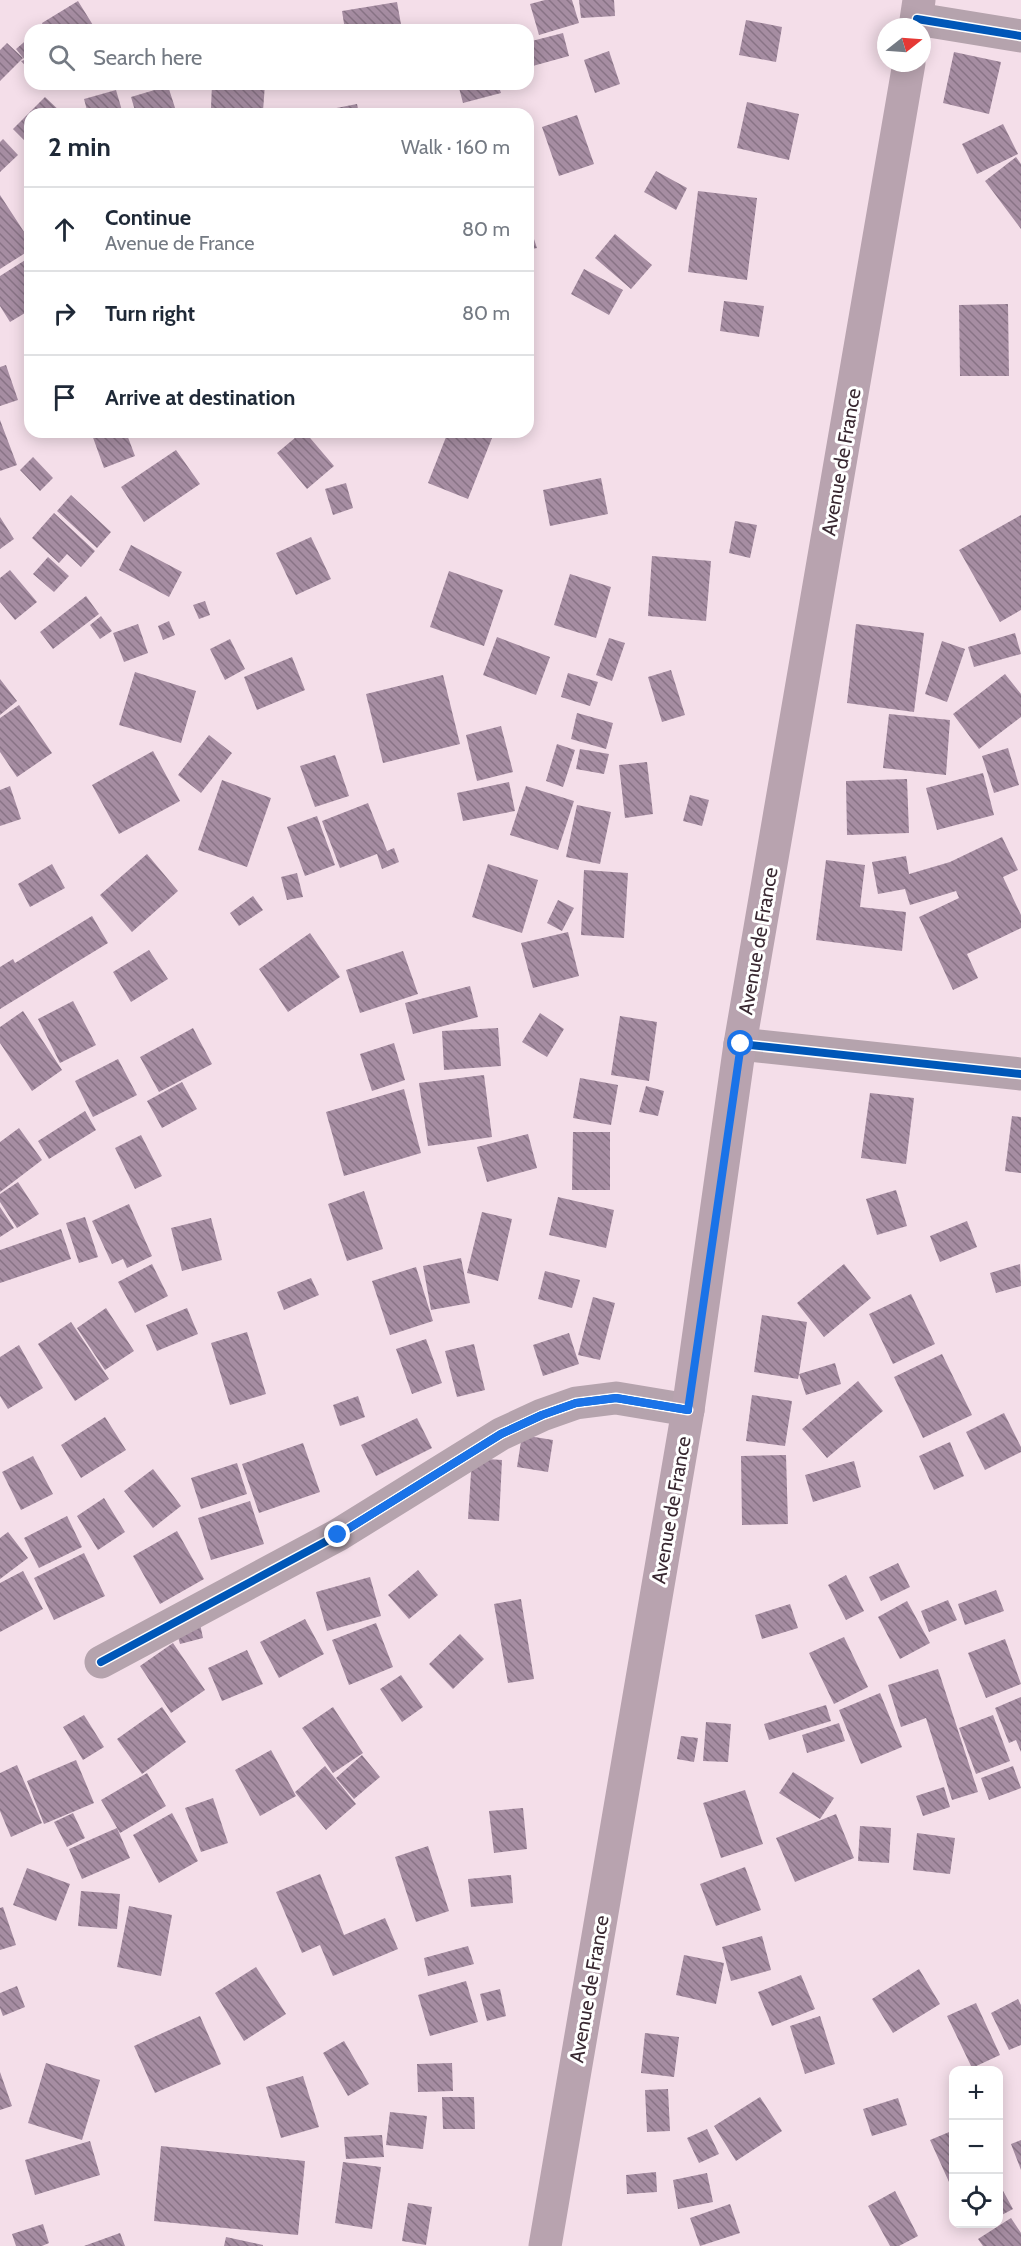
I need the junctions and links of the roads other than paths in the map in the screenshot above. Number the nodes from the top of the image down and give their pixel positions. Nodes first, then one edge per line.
1 (917, 15) edge
2 (1021, 36) edge
3 (907, 72) edge
4 (741, 1044) junction
5 (1021, 1074) edge
6 (688, 1410) junction
7 (101, 1662) dead end
8 (545, 2246) edge

1 - 2 street
3 - 4 main road, Avenue de France
4 - 5 street
4 - 6 main road, Avenue de France
6 - 7 street
6 - 8 main road, Avenue de France

